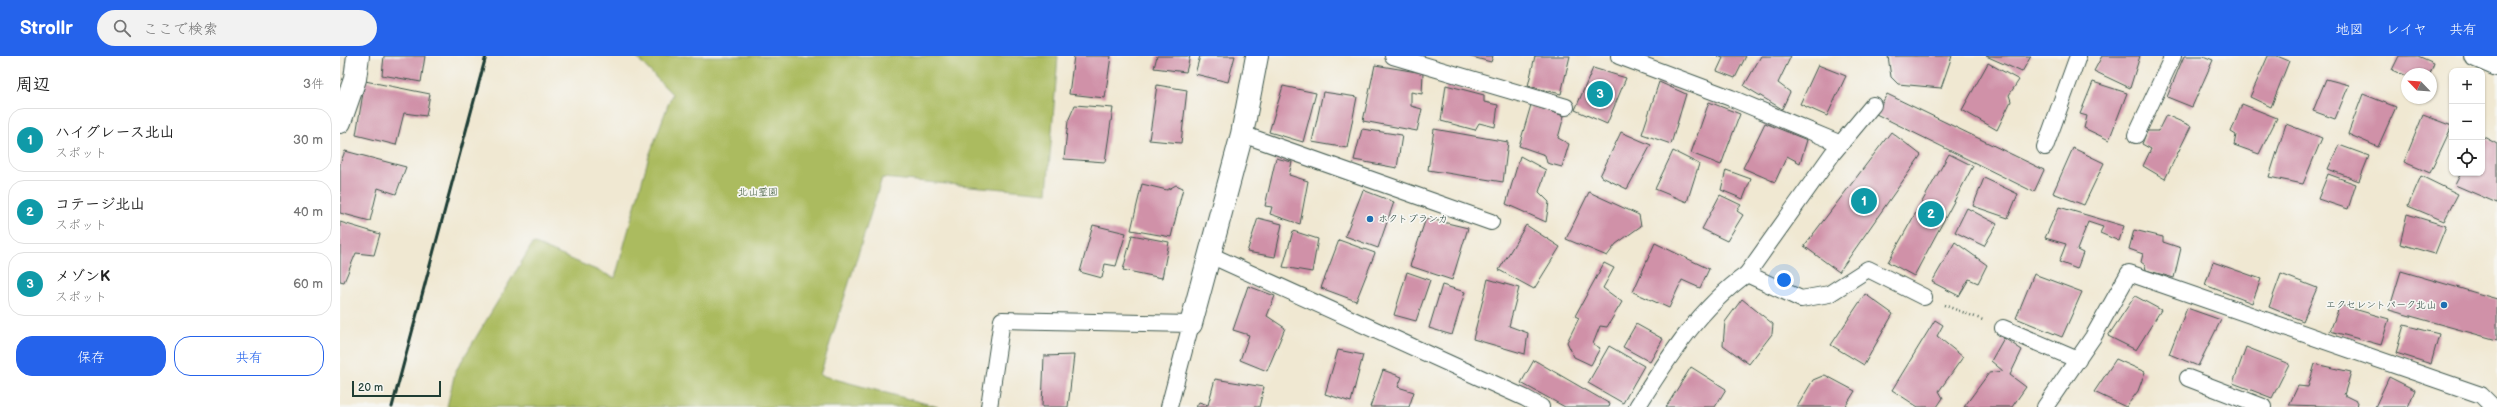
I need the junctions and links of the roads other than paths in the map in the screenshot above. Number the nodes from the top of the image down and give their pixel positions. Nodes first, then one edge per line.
1 (358, 56) edge
2 (1257, 56) edge
3 (1393, 56) edge
4 (1619, 56) edge
5 (2078, 56) edge
6 (2173, 56) edge
7 (2476, 56) edge
8 (2497, 65) edge
9 (1873, 105) dead end
10 (1566, 107) dead end
11 (340, 122) edge
12 (1242, 134) junction
13 (2136, 135) dead end
14 (1841, 144) junction
15 (2045, 147) dead end
16 (1491, 222) dead end
17 (1210, 255) junction
18 (1747, 274) junction
19 (1924, 297) road end
20 (1191, 324) junction
21 (2003, 328) road end
22 (2078, 360) junction
23 (2188, 378) dead end
24 (989, 407) edge
25 (1169, 407) edge
26 (1541, 407) edge
27 (1637, 407) edge
28 (2045, 407) edge
29 (2263, 407) edge
30 (2493, 407) edge

1 - 11 street
2 - 12 street
3 - 10 lane
4 - 14 lane
5 - 15 lane
6 - 13 lane
7 - 8 street
9 - 14 lane
12 - 16 lane
12 - 17 street
14 - 18 lane
17 - 20 street
17 - 26 lane
18 - 19 lane
18 - 27 lane
20 - 24 lane
20 - 25 lane
21 - 22 lane
22 - 28 lane
22 - 30 lane
23 - 29 lane

